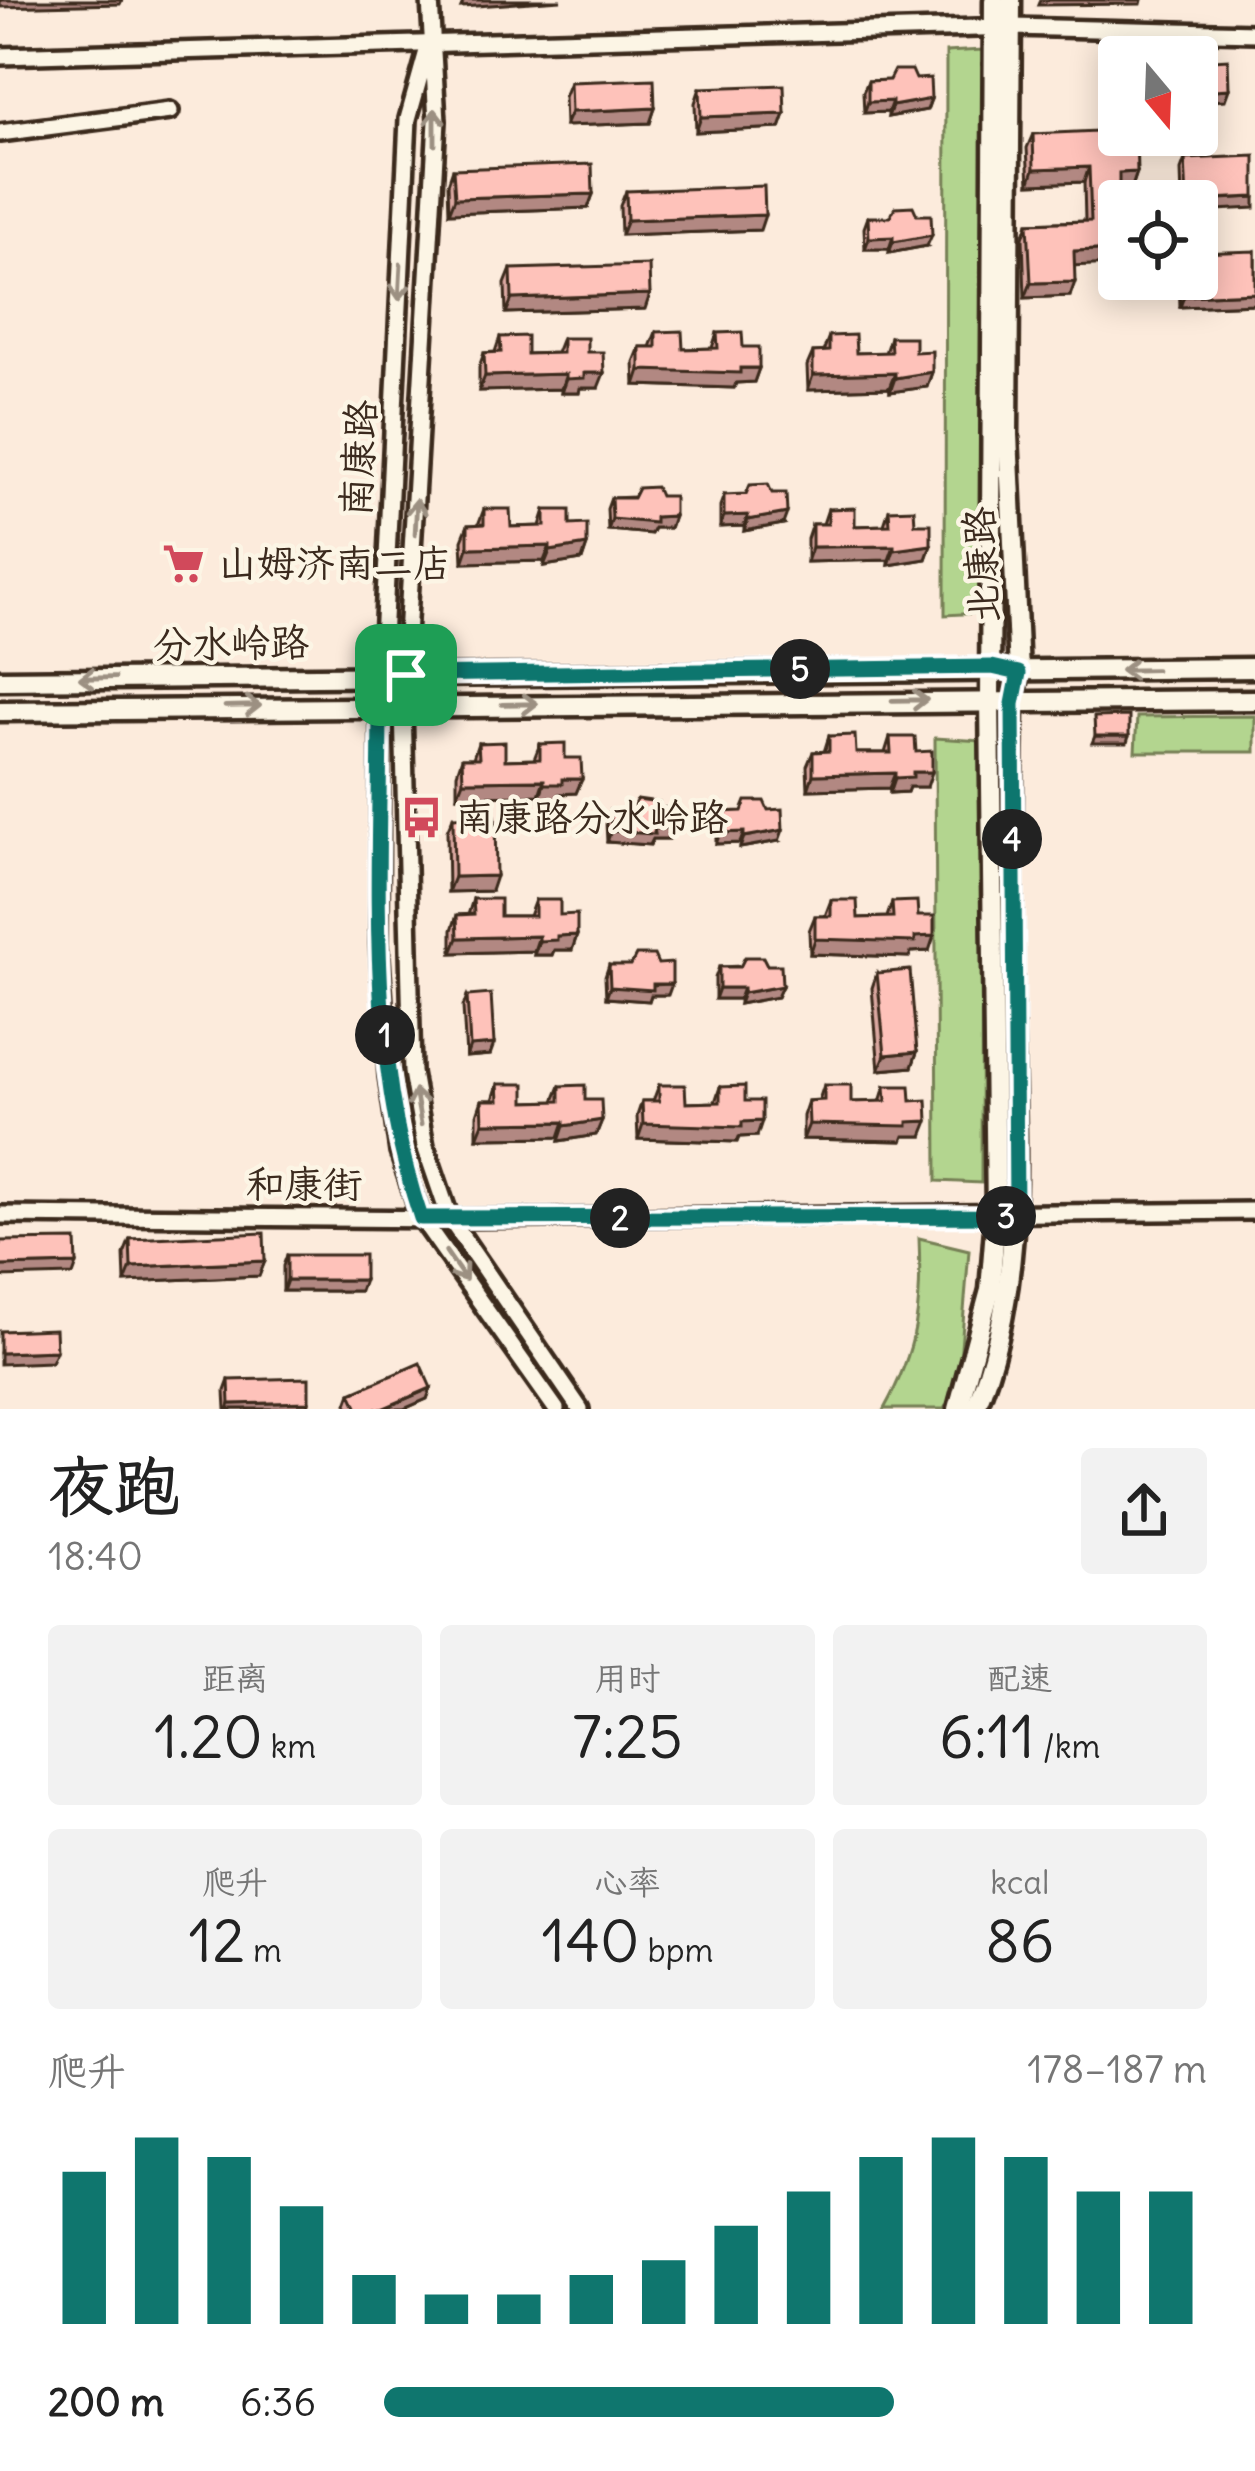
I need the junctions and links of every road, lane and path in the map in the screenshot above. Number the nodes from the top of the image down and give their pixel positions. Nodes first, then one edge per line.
1 (430, 0) edge
2 (994, 0) edge
3 (1012, 0) edge
4 (1004, 28) junction
5 (1255, 32) edge
6 (429, 43) junction
7 (0, 56) edge
8 (170, 111) dead end
9 (0, 133) edge
10 (992, 667) junction
11 (1255, 668) edge
12 (382, 673) junction
13 (1019, 673) junction
14 (406, 675) junction
15 (0, 680) edge
16 (991, 699) junction
17 (1255, 700) edge
18 (380, 703) junction
19 (1013, 704) junction
20 (403, 705) junction
21 (0, 710) edge
22 (1255, 1211) edge
23 (0, 1215) edge
24 (1006, 1216) junction
25 (421, 1218) junction
26 (449, 1219) junction
27 (556, 1409) edge
28 (580, 1409) edge
29 (958, 1409) edge
30 (975, 1409) edge

1 - 6 street, 南康路
2 - 4 main road, 北康路
3 - 4 main road, 北康路
4 - 5 street
4 - 6 street
4 - 10 main road, 北康路
4 - 13 main road, 北康路
6 - 7 street
6 -> 12 street, 南康路
14 -> 6 street, 南康路
8 - 9 street
10 - 13 main road, 分水岭路
10 - 14 main road, 分水岭路
10 - 16 main road, 北康路
11 -> 13 main road, 分水岭路
12 - 14 main road, 分水岭路
12 -> 15 main road, 分水岭路
12 - 18 street, 南康路
13 - 19 main road, 北康路
14 - 20 street, 南康路
16 - 19 main road, 分水岭路
20 -> 16 main road, 分水岭路
16 - 24 main road, 北康路
17 - 19 main road, 分水岭路
18 - 20 main road, 分水岭路
21 -> 18 main road, 分水岭路
18 - 25 street, 南康路
19 - 24 main road, 北康路
26 -> 20 street, 南康路
22 - 24 street, 和康街
23 - 25 street, 和康街
24 - 26 street, 和康街
24 - 29 main road, 北康路
24 - 30 main road, 北康路
25 - 26 street, 和康街
25 -> 27 street, 南康路
26 - 28 street, 南康路

